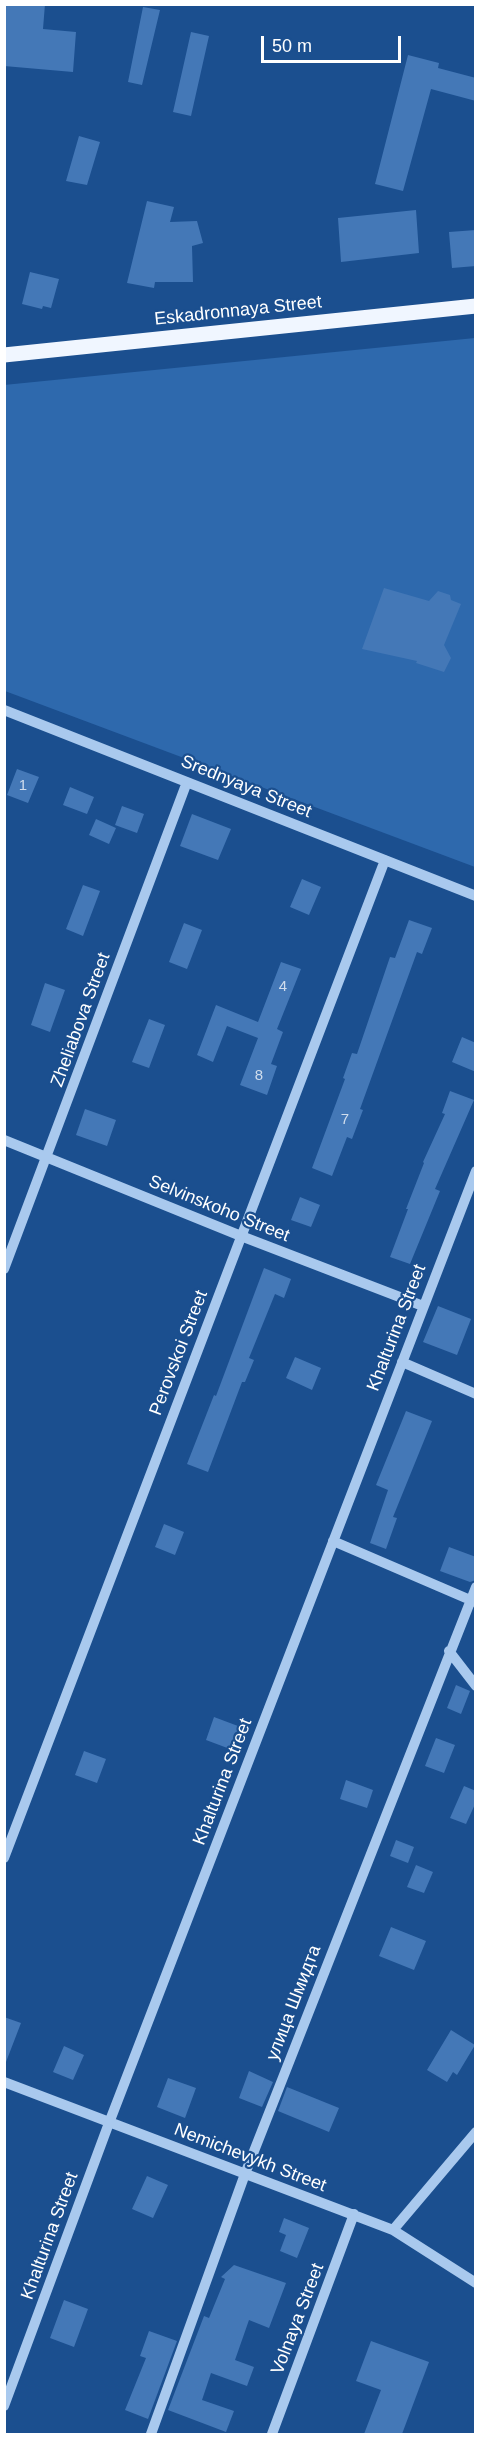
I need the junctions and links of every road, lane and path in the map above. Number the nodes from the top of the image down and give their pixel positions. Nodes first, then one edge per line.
1 (476, 306) edge
2 (4, 356) edge
3 (4, 710) edge
4 (187, 782) junction
5 (385, 860) junction
6 (476, 897) edge
7 (4, 1140) edge
8 (47, 1157) junction
9 (476, 1171) edge
10 (241, 1236) junction
11 (4, 1269) edge
12 (423, 1306) junction
13 (402, 1362) junction
14 (476, 1394) edge
15 (333, 1541) junction
16 (476, 1587) edge
17 (472, 1601) edge
18 (449, 1651) junction
19 (476, 1686) edge
20 (4, 1858) edge
21 (4, 2082) edge
22 (109, 2123) junction
23 (476, 2132) edge
24 (245, 2174) junction
25 (354, 2214) junction
26 (393, 2230) junction
27 (476, 2283) edge
28 (4, 2406) edge
29 (151, 2434) edge
30 (272, 2434) edge

1 - 2 main road, Eskadronnaya Street
3 - 4 street, Srednyaya Street
4 - 5 street, Srednyaya Street
4 - 8 street, Zheliabova Street
5 - 6 street, Srednyaya Street
5 - 10 street, Perovskoi Street
7 - 8 street, Selvinskoho Street
8 - 10 street, Selvinskoho Street
8 - 11 street, Zheliabova Street
9 - 12 street, Khalturina Street
10 - 12 street, Selvinskoho Street
10 - 20 street, Perovskoi Street
12 - 13 street, Khalturina Street
13 - 14 street
13 - 15 street, Khalturina Street
15 - 17 street
15 - 22 street, Khalturina Street
16 - 17 street, улица Шмидта
17 - 18 street, улица Шмидта
18 - 19 street
18 - 24 street, улица Шмидта
21 - 22 street, Nemichevykh Street
22 - 24 street, Nemichevykh Street
22 - 28 street, Khalturina Street
23 - 26 street
24 - 25 street, Nemichevykh Street
24 - 29 street, улица Шмидта
25 - 26 street, Nemichevykh Street
25 - 30 street, Volnaya Street
26 - 27 street, Nemichevykh Street

